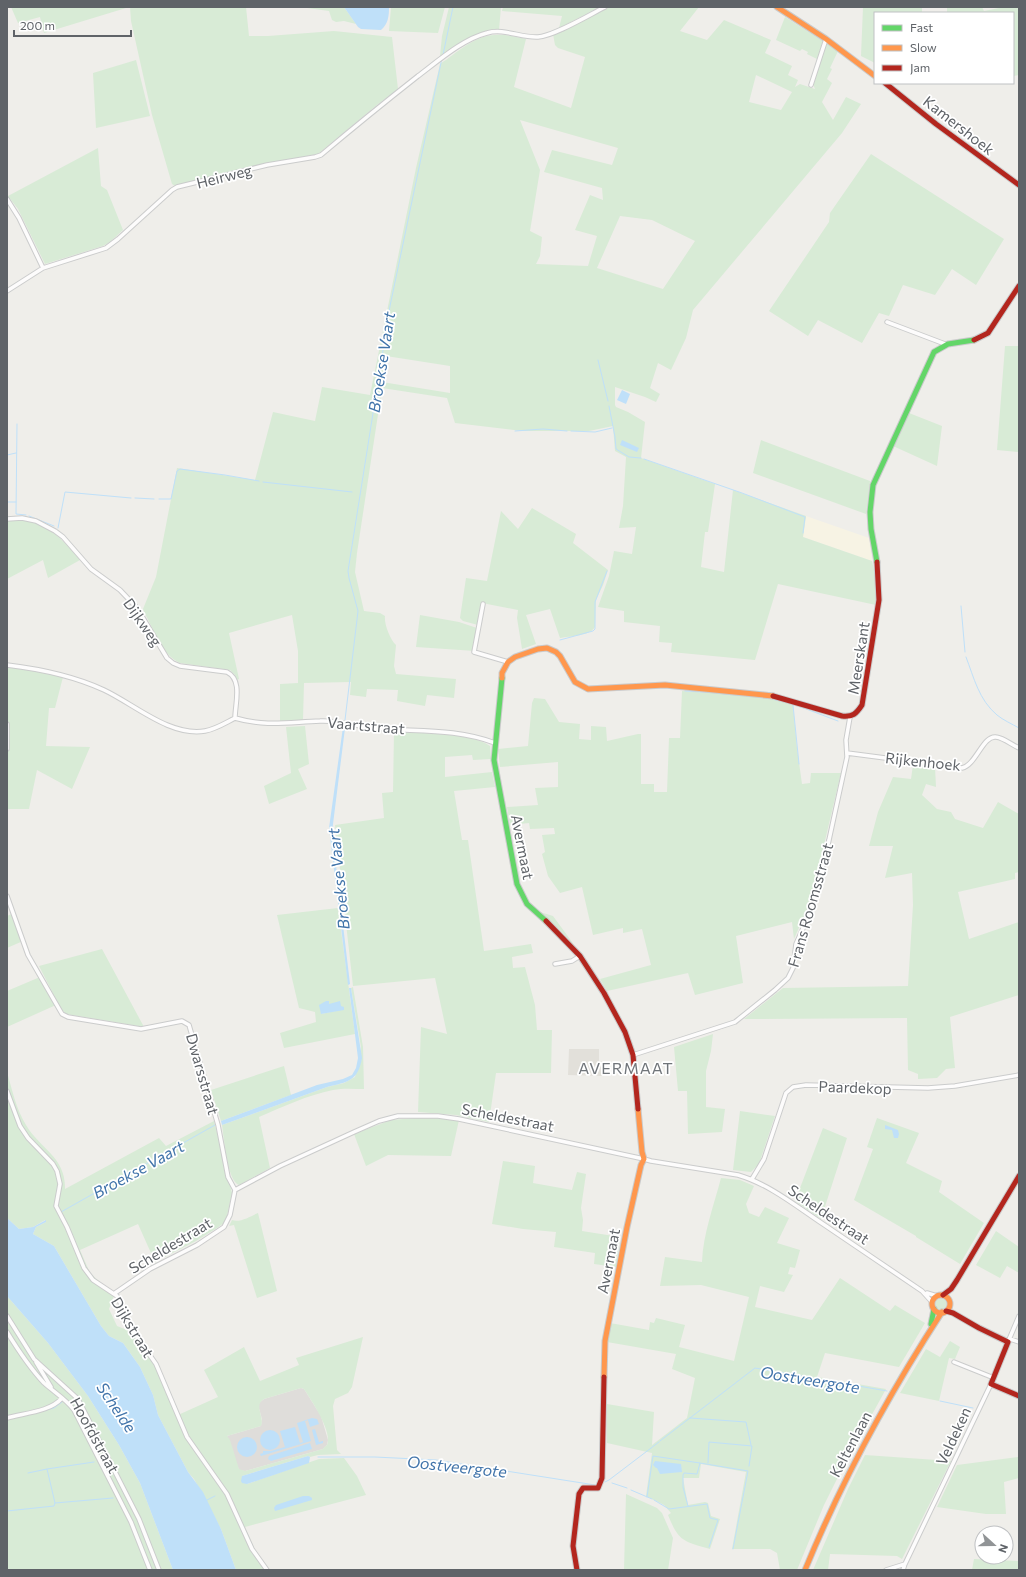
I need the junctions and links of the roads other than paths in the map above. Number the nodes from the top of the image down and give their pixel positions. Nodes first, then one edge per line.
1 (605, 7) edge
2 (777, 7) edge
3 (826, 39) junction
4 (874, 75) edge
5 (886, 84) edge
6 (811, 85) dead end
7 (1019, 186) edge
8 (7, 199) edge
9 (43, 268) junction
10 (1019, 286) edge
11 (7, 291) edge
12 (887, 322) dead end
13 (945, 344) junction
14 (7, 519) edge
15 (483, 604) dead end
16 (508, 662) junction
17 (7, 665) edge
18 (850, 717) junction
19 (235, 718) junction
20 (7, 724) edge
21 (495, 743) junction
22 (1019, 748) edge
23 (7, 749) edge
24 (847, 753) junction
25 (7, 896) edge
26 (580, 956) junction
27 (555, 964) dead end
28 (633, 1055) junction
29 (1019, 1075) edge
30 (7, 1091) edge
31 (644, 1158) junction
32 (1019, 1176) edge
33 (752, 1179) junction
34 (235, 1190) junction
35 (957, 1280) junction
36 (922, 1291) junction
37 (115, 1294) junction
38 (943, 1295) junction
39 (937, 1296) junction
40 (932, 1302) junction
41 (950, 1304) junction
42 (934, 1309) junction
43 (944, 1312) junction
44 (7, 1316) edge
45 (1019, 1316) edge
46 (961, 1317) junction
47 (7, 1332) edge
48 (927, 1334) junction
49 (1009, 1340) junction
50 (1019, 1342) edge
51 (34, 1359) junction
52 (954, 1362) dead end
53 (994, 1378) junction
54 (991, 1384) junction
55 (53, 1391) junction
56 (1019, 1396) edge
57 (62, 1398) junction
58 (74, 1410) junction
59 (7, 1418) edge
60 (94, 1429) junction
61 (905, 1564) junction
62 (150, 1570) edge
63 (159, 1570) edge
64 (267, 1570) edge
65 (577, 1570) edge
66 (805, 1570) edge
67 (886, 1570) edge
68 (903, 1570) edge

1 - 9 street, Heirweg
2 - 3 street
3 - 4 street
3 - 6 street
5 - 7 street, Kamershoek
8 - 9 street
9 - 11 street, Heirweg
10 - 13 street
12 - 13 street
13 - 18 street, Meerskant
14 - 19 street, Dijkweg
15 - 16 street
16 - 18 street
16 - 21 street
17 - 19 street
18 - 24 street
19 - 21 street, Vaartstraat
20 - 23 street
21 - 26 street, Avermaat
22 - 24 street, Rijkenhoek
24 - 28 street, Frans Roomsstraat
25 - 34 street, Dwarsstraat
26 - 27 street
26 - 28 street, Avermaat
28 - 31 street, Avermaat
29 - 33 street, Paardekop
30 - 37 street, Dijkstraat
31 - 33 street, Scheldestraat
31 - 34 street, Scheldestraat
31 - 65 street, Avermaat
32 - 35 street, Keltenlaan
33 - 36 street, Scheldestraat
34 - 37 street, Scheldestraat
35 - 38 street, Keltenlaan
35 - 41 street, Keltenlaan
36 - 39 street, Scheldestraat
36 - 40 street, Scheldestraat
37 - 64 street, Dijkstraat
38 - 39 street
38 - 41 street
39 - 40 street
40 - 42 street, Keltenlaan
41 - 43 street, Keltenlaan
41 - 46 street
42 - 43 street
42 - 48 street, Keltenlaan
43 - 46 street
43 - 48 street, Keltenlaan
44 - 51 street, Hoofdstraat
45 - 49 street, Veldeken
46 - 49 street
47 - 55 street, Hoofdstraat
48 - 66 street, Keltenlaan
49 - 50 street
49 - 53 street, Veldeken
51 - 55 street
51 - 60 street, Hoofdstraat
52 - 53 street
53 - 54 street, Veldeken
54 - 56 street
54 - 61 street, Veldeken
55 - 57 street, Hoofdstraat
57 - 58 street, Hoofdstraat
57 - 59 street
58 - 60 street, Hoofdstraat
58 - 62 street
60 - 63 street, Hoofdstraat
61 - 67 street
61 - 68 street, Veldeken

